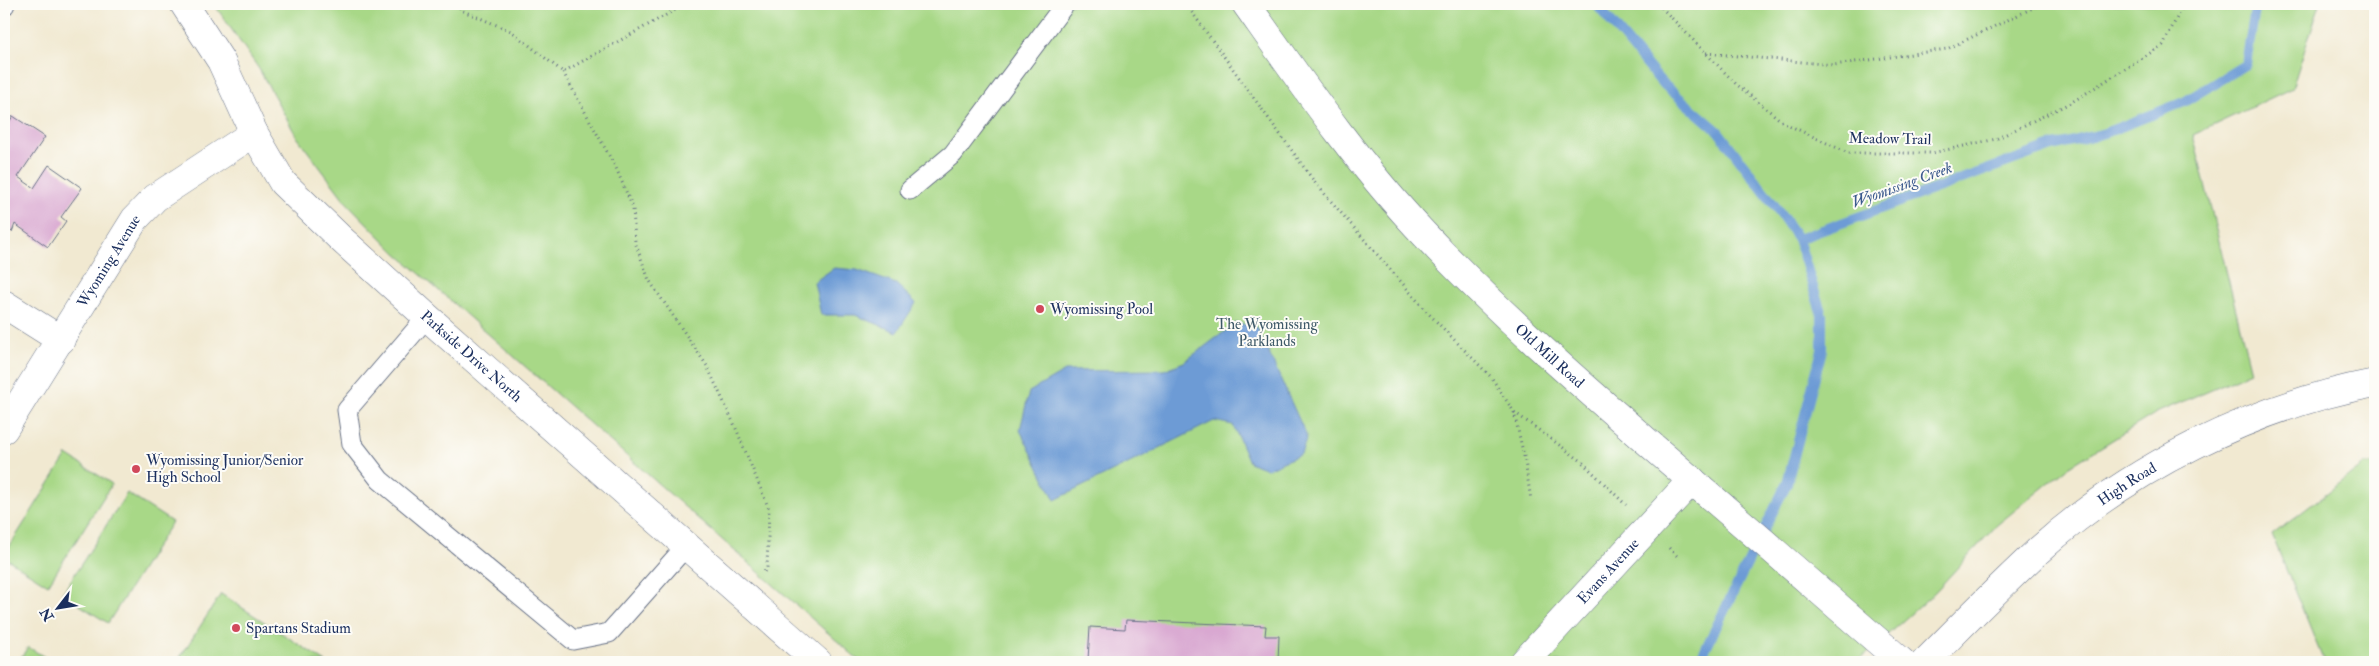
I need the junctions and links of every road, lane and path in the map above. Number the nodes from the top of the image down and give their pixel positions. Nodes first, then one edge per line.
1 (184, 4) edge
2 (456, 4) edge
3 (686, 4) edge
4 (1065, 4) edge
5 (1186, 4) edge
6 (1246, 4) edge
7 (1658, 4) edge
8 (2040, 4) edge
9 (2184, 4) edge
10 (1705, 53) junction
11 (563, 72) junction
12 (254, 133) junction
13 (910, 190) dead end
14 (4, 304) edge
15 (427, 317) junction
16 (61, 340) junction
17 (2375, 382) edge
18 (1514, 412) junction
19 (4, 429) edge
20 (1692, 480) junction
21 (1531, 500) dead end
22 (1629, 508) dead end
23 (1664, 543) dead end
24 (687, 545) junction
25 (1678, 557) dead end
26 (745, 596) junction
27 (818, 662) edge
28 (1524, 662) edge
29 (1902, 662) edge
30 (1925, 662) edge

1 - 12 street, Parkside Drive North
2 - 11 path
3 - 11 path
4 - 13 lane
5 - 18 path
6 - 20 street, Old Mill Road
7 - 10 path, Meadow Trail
8 - 10 path
9 - 10 path, Meadow Trail
11 - 26 path
12 - 15 street, Parkside Drive North
12 - 16 street, Wyoming Avenue
14 - 16 street
15 - 24 street, Parkside Drive North
15 - 24 lane
16 - 19 street, Wyoming Avenue
17 - 30 street, High Road
18 - 21 path
18 - 22 path
20 - 28 street, Evans Avenue
20 - 29 street, Old Mill Road
23 - 25 path
24 - 26 street, Parkside Drive North
26 - 27 street, Parkside Drive North

